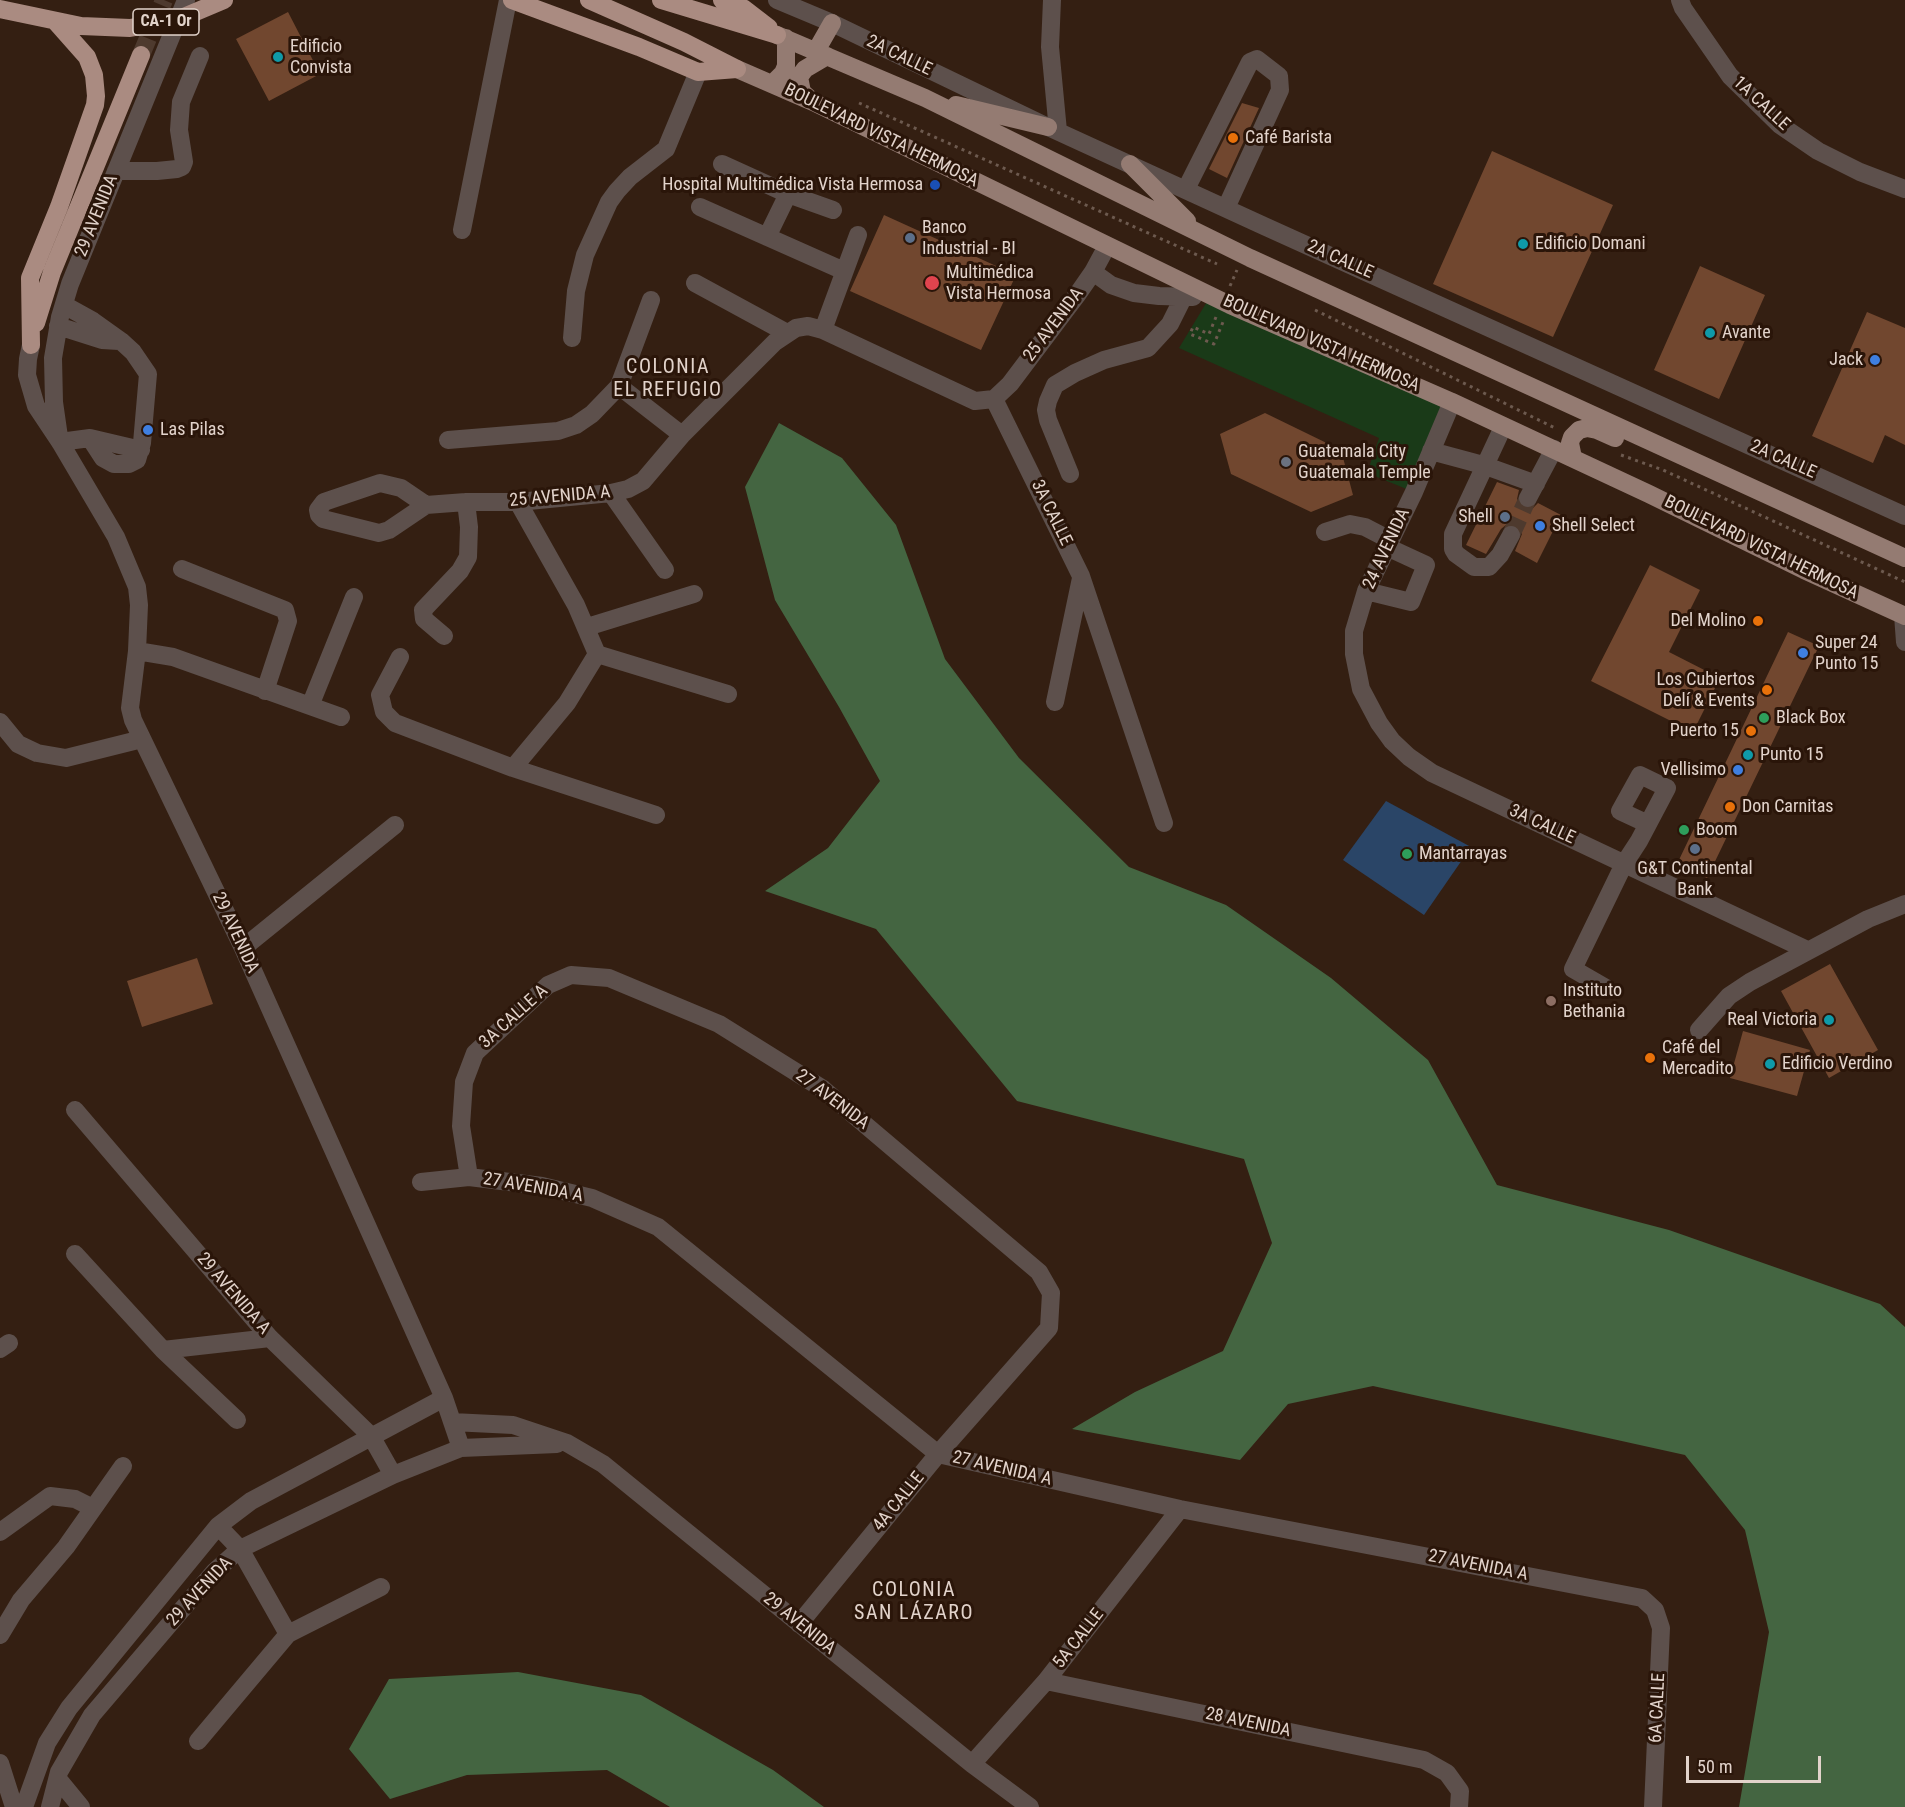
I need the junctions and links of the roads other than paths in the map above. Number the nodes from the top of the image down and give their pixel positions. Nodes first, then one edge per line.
1 (186, 0) edge
2 (224, 0) edge
3 (510, 0) edge
4 (589, 0) edge
5 (661, 0) edge
6 (722, 0) edge
7 (777, 0) edge
8 (1052, 0) edge
9 (1680, 0) edge
10 (0, 9) edge
11 (56, 22) junction
12 (832, 23) junction
13 (782, 37) junction
14 (822, 54) junction
15 (141, 55) tunnel mouth
16 (200, 56) dead end
17 (737, 69) junction
18 (698, 72) junction
19 (772, 84) junction
20 (925, 98) junction
21 (813, 102) junction
22 (1053, 129) junction
23 (722, 164) dead end
24 (1130, 164) junction
25 (116, 171) junction
26 (1185, 189) junction
27 (1905, 189) edge
28 (788, 194) junction
29 (700, 207) dead end
30 (1226, 208) junction
31 (834, 210) dead end
32 (462, 230) dead end
33 (1199, 233) junction
34 (858, 235) dead end
35 (766, 237) junction
36 (1107, 246) junction
37 (844, 272) junction
38 (1093, 272) junction
39 (695, 283) dead end
40 (1211, 295) junction
41 (1183, 298) junction
42 (651, 300) dead end
43 (64, 305) junction
44 (58, 326) junction
45 (816, 328) junction
46 (787, 333) junction
47 (573, 338) dead end
48 (121, 341) junction
49 (31, 345) junction
50 (620, 386) junction
51 (994, 399) junction
52 (1452, 402) junction
53 (1503, 427) junction
54 (682, 435) junction
55 (448, 440) dead end
56 (60, 442) junction
57 (1554, 449) junction
58 (1431, 451) junction
59 (1573, 458) junction
60 (1484, 465) junction
61 (1070, 474) dead end
62 (611, 493) junction
63 (466, 502) junction
64 (518, 502) junction
65 (1786, 504) junction
66 (426, 505) junction
67 (1905, 516) edge
68 (1325, 532) dead end
69 (1511, 535) tunnel mouth
70 (1389, 544) junction
71 (1905, 558) edge
72 (182, 569) dead end
73 (665, 570) dead end
74 (1081, 576) junction
75 (1366, 591) junction
76 (694, 594) dead end
77 (354, 597) dead end
78 (1904, 616) edge
79 (587, 627) junction
80 (1354, 631) joint
81 (444, 636) dead end
82 (1905, 642) edge
83 (137, 651) junction
84 (597, 654) junction
85 (399, 657) dead end
86 (265, 691) junction
87 (728, 694) dead end
88 (1055, 702) dead end
89 (310, 706) junction
90 (341, 717) dead end
91 (0, 722) edge
92 (141, 739) junction
93 (513, 768) junction
94 (656, 816) dead end
95 (1164, 823) dead end
96 (1648, 824) dead end
97 (395, 825) dead end
98 (1624, 864) junction
99 (1905, 904) edge
100 (243, 948) junction
101 (1807, 950) junction
102 (571, 975) joint
103 (1606, 988) dead end
104 (1699, 1030) dead end
105 (75, 1110) dead end
106 (469, 1177) junction
107 (421, 1182) dead end
108 (75, 1254) dead end
109 (1051, 1293) joint
110 (270, 1338) junction
111 (163, 1350) junction
112 (444, 1398) junction
113 (237, 1420) dead end
114 (452, 1422) junction
115 (371, 1436) junction
116 (567, 1443) junction
117 (461, 1448) junction
118 (938, 1454) junction
119 (123, 1466) dead end
120 (393, 1475) junction
121 (93, 1508) junction
122 (1180, 1509) junction
123 (218, 1526) junction
124 (0, 1532) edge
125 (240, 1549) junction
126 (381, 1587) dead end
127 (1655, 1610) joint
128 (799, 1624) junction
129 (288, 1634) junction
130 (0, 1635) edge
131 (1046, 1681) junction
132 (198, 1741) dead end
133 (0, 1763) edge
134 (972, 1764) junction
135 (58, 1779) junction
136 (14, 1807) edge
137 (24, 1807) edge
138 (51, 1807) edge
139 (81, 1807) edge
140 (1030, 1807) edge
141 (1459, 1807) edge
142 (1653, 1807) edge

1 - 25 street, 29 AVENIDA
2 - 11 highway, CA-1 Or
3 - 18 highway
3 - 32 street
4 - 17 highway
5 - 13 highway
6 - 13 highway
7 - 12 street, 2A CALLE
8 - 22 street
9 - 27 street, 1A CALLE
10 - 11 highway, CA-1 Or
11 - 49 highway
12 - 14 main road
12 - 22 street, 2A CALLE
13 - 14 main road
13 - 19 main road
14 - 20 main road
14 - 21 main road
15 - 49 highway
16 - 25 street
17 - 18 highway
17 - 19 main road, BOULEVARD VISTA HERMOSA
18 - 47 street
19 - 21 main road, BOULEVARD VISTA HERMOSA
20 - 22 main road
20 - 33 main road
21 - 36 main road, BOULEVARD VISTA HERMOSA
22 - 24 street, 2A CALLE
23 - 28 street
24 - 26 street, 2A CALLE
24 - 33 main road
25 - 43 street, 29 AVENIDA
26 - 30 street, 2A CALLE
26 - 30 street
28 - 31 street
28 - 35 street
29 - 35 street
30 - 67 street, 2A CALLE
33 - 65 main road
34 - 37 street
35 - 37 street
36 - 38 street, 25 AVENIDA
36 - 40 main road, BOULEVARD VISTA HERMOSA
37 - 45 street
38 - 41 street
38 - 51 street, 25 AVENIDA
39 - 46 street
40 - 41 street
40 - 52 main road, BOULEVARD VISTA HERMOSA
41 - 61 street
42 - 50 street
43 - 44 street, 29 AVENIDA
43 - 48 street
44 - 48 street
44 - 56 street, 29 AVENIDA
45 - 46 street, 25 AVENIDA A
45 - 51 street
46 - 54 street, 25 AVENIDA A
48 - 56 street
49 - 56 street, 29 AVENIDA
50 - 54 street
50 - 55 street
51 - 74 street, 3A CALLE
52 - 53 main road, BOULEVARD VISTA HERMOSA
52 - 58 street, 24 AVENIDA
53 - 57 main road, BOULEVARD VISTA HERMOSA
53 - 60 street
54 - 62 street, 25 AVENIDA A
56 - 83 street, 29 AVENIDA
57 - 59 main road, BOULEVARD VISTA HERMOSA
57 - 60 street
58 - 60 street
58 - 70 street, 24 AVENIDA
59 - 65 main road
59 - 78 main road, BOULEVARD VISTA HERMOSA
60 - 69 street
62 - 64 street, 25 AVENIDA A
62 - 73 street
63 - 64 street, 25 AVENIDA A
63 - 66 street, 25 AVENIDA A
63 - 81 street
64 - 79 street
65 - 71 main road
66 - 66 street
68 - 70 street
70 - 75 street, 24 AVENIDA
70 - 75 street
72 - 86 street
74 - 88 street
74 - 95 street, 3A CALLE
75 - 80 street, 24 AVENIDA
76 - 79 street
77 - 89 street
78 - 82 street
79 - 84 street
80 - 98 street, 3A CALLE
83 - 86 street
83 - 92 street, 29 AVENIDA
84 - 87 street
84 - 93 street
85 - 93 street
86 - 89 street
89 - 90 street
91 - 92 street
92 - 100 street, 29 AVENIDA
93 - 94 street
96 - 98 street
97 - 100 street
98 - 101 street, 3A CALLE
98 - 103 street
99 - 101 street
100 - 112 street, 29 AVENIDA
101 - 104 street
102 - 106 street, 3A CALLE A
102 - 109 street, 27 AVENIDA
105 - 110 street, 29 AVENIDA A
106 - 107 street, 27 AVENIDA A
106 - 118 street, 27 AVENIDA A
108 - 111 street
109 - 118 street, 4A CALLE
110 - 111 street
110 - 115 street, 29 AVENIDA A
111 - 113 street
112 - 114 street, 29 AVENIDA
112 - 115 street
114 - 116 street, 29 AVENIDA
114 - 117 street, 29 AVENIDA
115 - 120 street, 29 AVENIDA A
115 - 123 street
116 - 117 street, 29 AVENIDA
116 - 128 street, 29 AVENIDA
117 - 120 street, 29 AVENIDA
118 - 122 street, 27 AVENIDA A
118 - 128 street, 4A CALLE
119 - 121 street
120 - 125 street, 29 AVENIDA
121 - 124 street
121 - 130 street
122 - 127 street, 27 AVENIDA A
122 - 131 street, 5A CALLE
123 - 125 street
123 - 137 street
125 - 129 street
125 - 135 street, 29 AVENIDA
126 - 129 street
127 - 142 street, 6A CALLE
128 - 134 street, 29 AVENIDA
129 - 132 street
131 - 134 street, 5A CALLE
131 - 141 street, 28 AVENIDA
133 - 136 street
134 - 140 street, 29 AVENIDA
135 - 138 street, 29 AVENIDA
135 - 139 street

